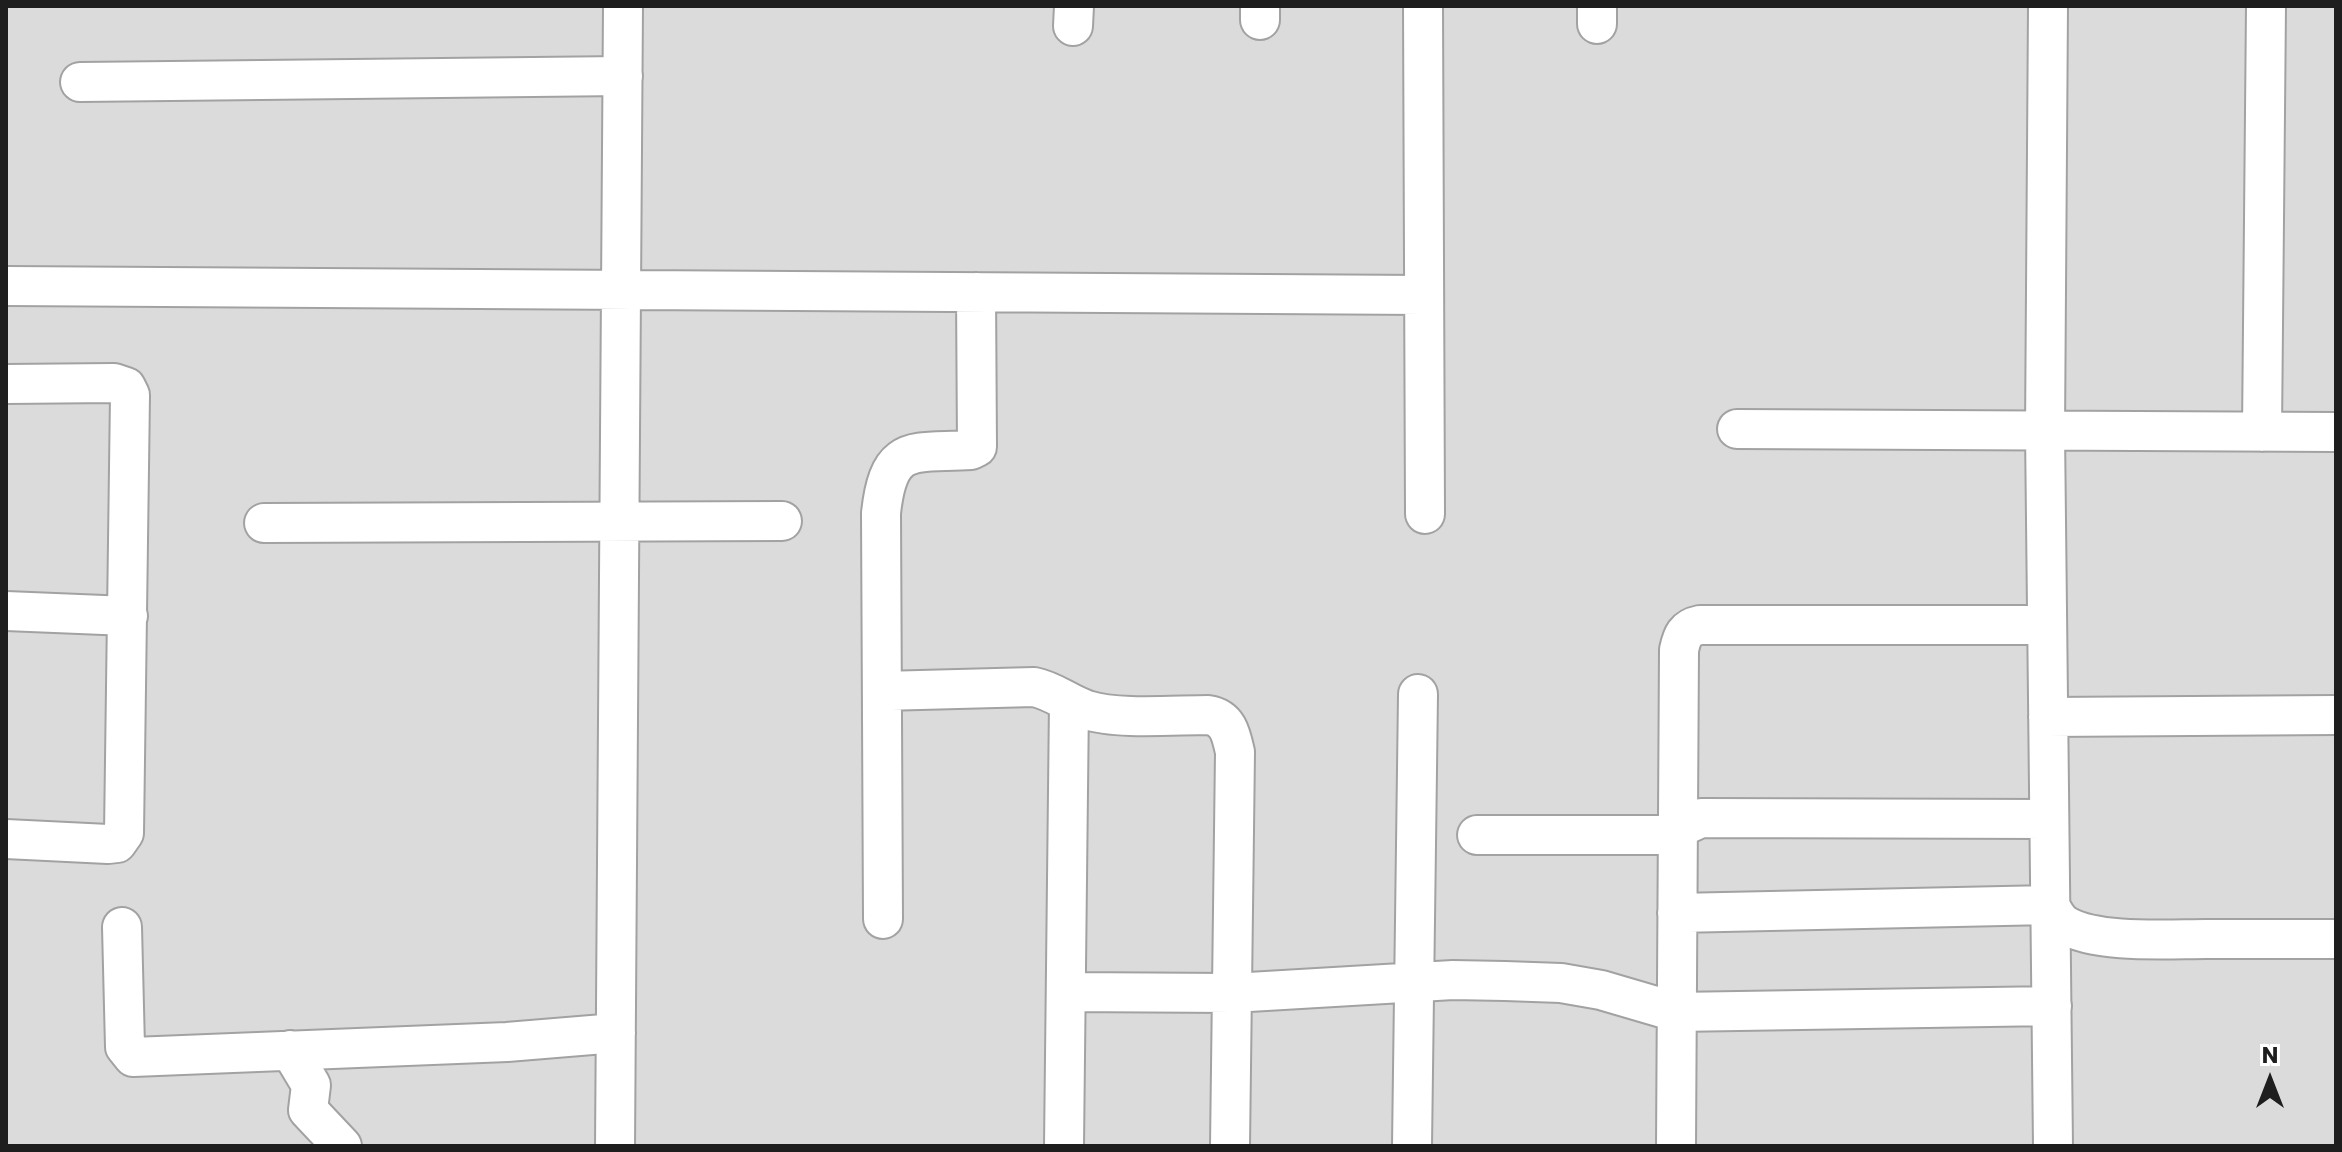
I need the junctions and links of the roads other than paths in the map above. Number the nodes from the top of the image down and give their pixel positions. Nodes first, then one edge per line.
1 (623, 6) edge
2 (1423, 6) edge
3 (2048, 6) edge
4 (2266, 6) edge
5 (623, 76) junction
6 (80, 82) dead end
7 (6, 286) edge
8 (621, 289) junction
9 (976, 292) junction
10 (1423, 295) junction
11 (6, 384) edge
12 (1737, 429) dead end
13 (2045, 431) junction
14 (2262, 432) junction
15 (2336, 432) edge
16 (1425, 514) dead end
17 (782, 521) dead end
18 (620, 522) junction
19 (264, 523) dead end
20 (6, 611) edge
21 (128, 616) junction
22 (2047, 625) junction
23 (882, 691) junction
24 (1418, 694) dead end
25 (1069, 702) junction
26 (2336, 715) edge
27 (2048, 717) junction
28 (2049, 819) junction
29 (1677, 831) junction
30 (1477, 835) dead end
31 (6, 839) edge
32 (2050, 905) junction
33 (1677, 913) junction
34 (883, 919) dead end
35 (122, 927) dead end
36 (2336, 939) edge
37 (1415, 983) junction
38 (1066, 992) junction
39 (1232, 993) junction
40 (2052, 1006) junction
41 (1676, 1012) junction
42 (616, 1033) junction
43 (290, 1050) junction
44 (342, 1146) edge
45 (615, 1146) edge
46 (1064, 1146) edge
47 (1230, 1146) edge
48 (1412, 1146) edge
49 (1676, 1146) edge
50 (2053, 1146) edge

1 - 5 street
2 - 10 street
3 - 13 street
4 - 14 street
5 - 6 street
5 - 8 street
7 - 8 street
8 - 9 street
8 - 18 street
9 - 10 street
9 - 23 street
10 - 16 street
11 - 21 street
12 - 13 street
13 - 14 street
13 - 22 street
14 - 15 street
17 - 18 street
18 - 19 street
18 - 42 street
20 - 21 street
21 - 31 street
22 - 27 street
22 - 29 street
23 - 25 street
23 - 34 street
24 - 37 street
25 - 38 street
25 - 39 street
26 - 27 street
27 - 28 street
28 - 29 street
28 - 32 street
29 - 30 street
29 - 33 street
32 - 33 street
32 - 36 street
32 - 40 street
33 - 41 street
35 - 43 street
37 - 39 street
37 - 41 street
37 - 48 street
38 - 39 street
38 - 46 street
39 - 47 street
40 - 41 street
40 - 50 street
41 - 49 street
42 - 43 street
42 - 45 street
43 - 44 street

